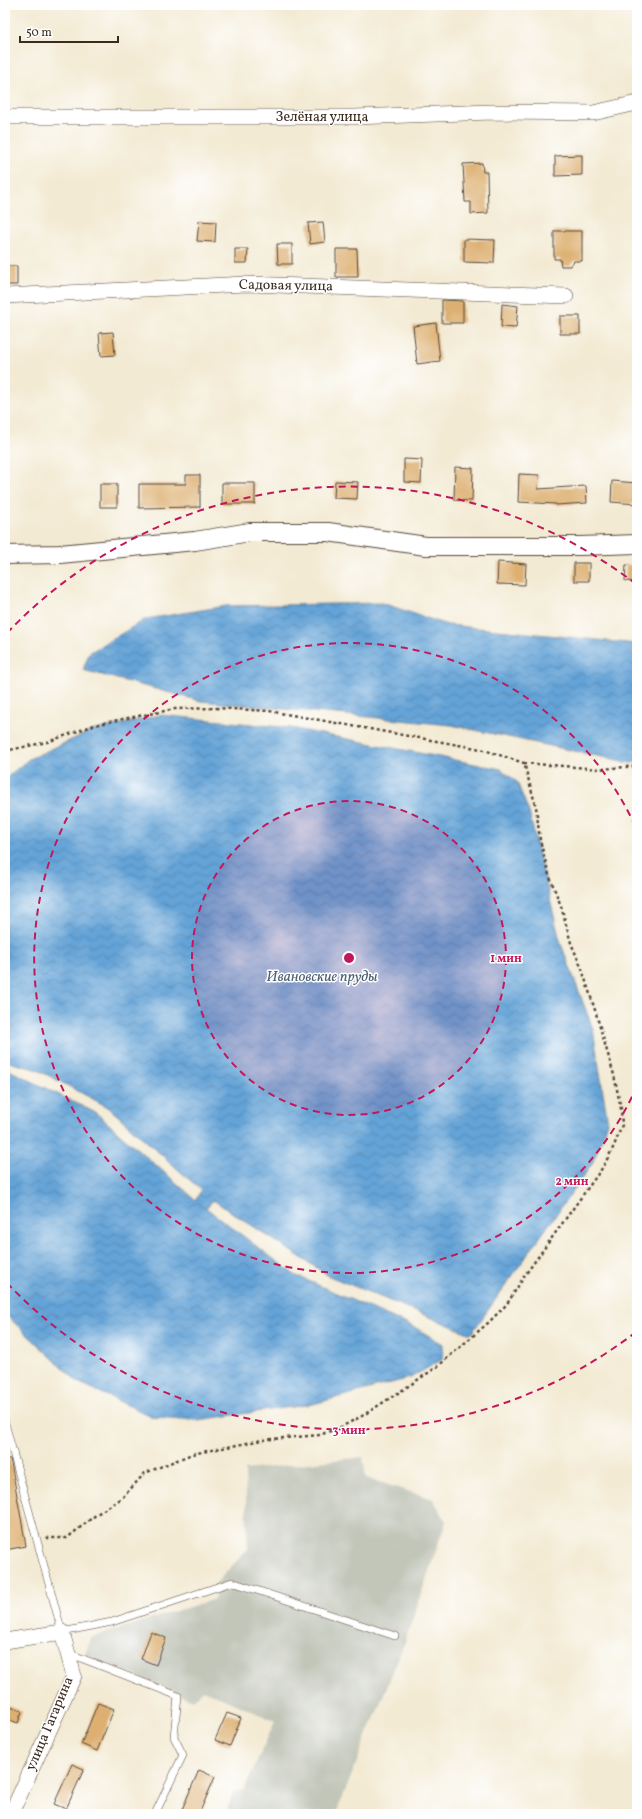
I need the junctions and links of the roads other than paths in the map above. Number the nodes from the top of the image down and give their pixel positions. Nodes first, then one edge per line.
1 (637, 102) edge
2 (5, 117) edge
3 (5, 296) edge
4 (566, 296) dead end
5 (637, 544) edge
6 (5, 555) edge
7 (5, 1423) edge
8 (62, 1632) junction
9 (395, 1636) dead end
10 (5, 1641) edge
11 (68, 1653) junction
12 (11, 1814) edge
13 (156, 1814) edge

1 - 2 street, Зелёная улица
3 - 4 street, Садовая улица
5 - 6 street
7 - 8 lane
8 - 9 lane
8 - 10 street
8 - 11 street, улица Гагарина
11 - 12 street, улица Гагарина
11 - 13 lane

